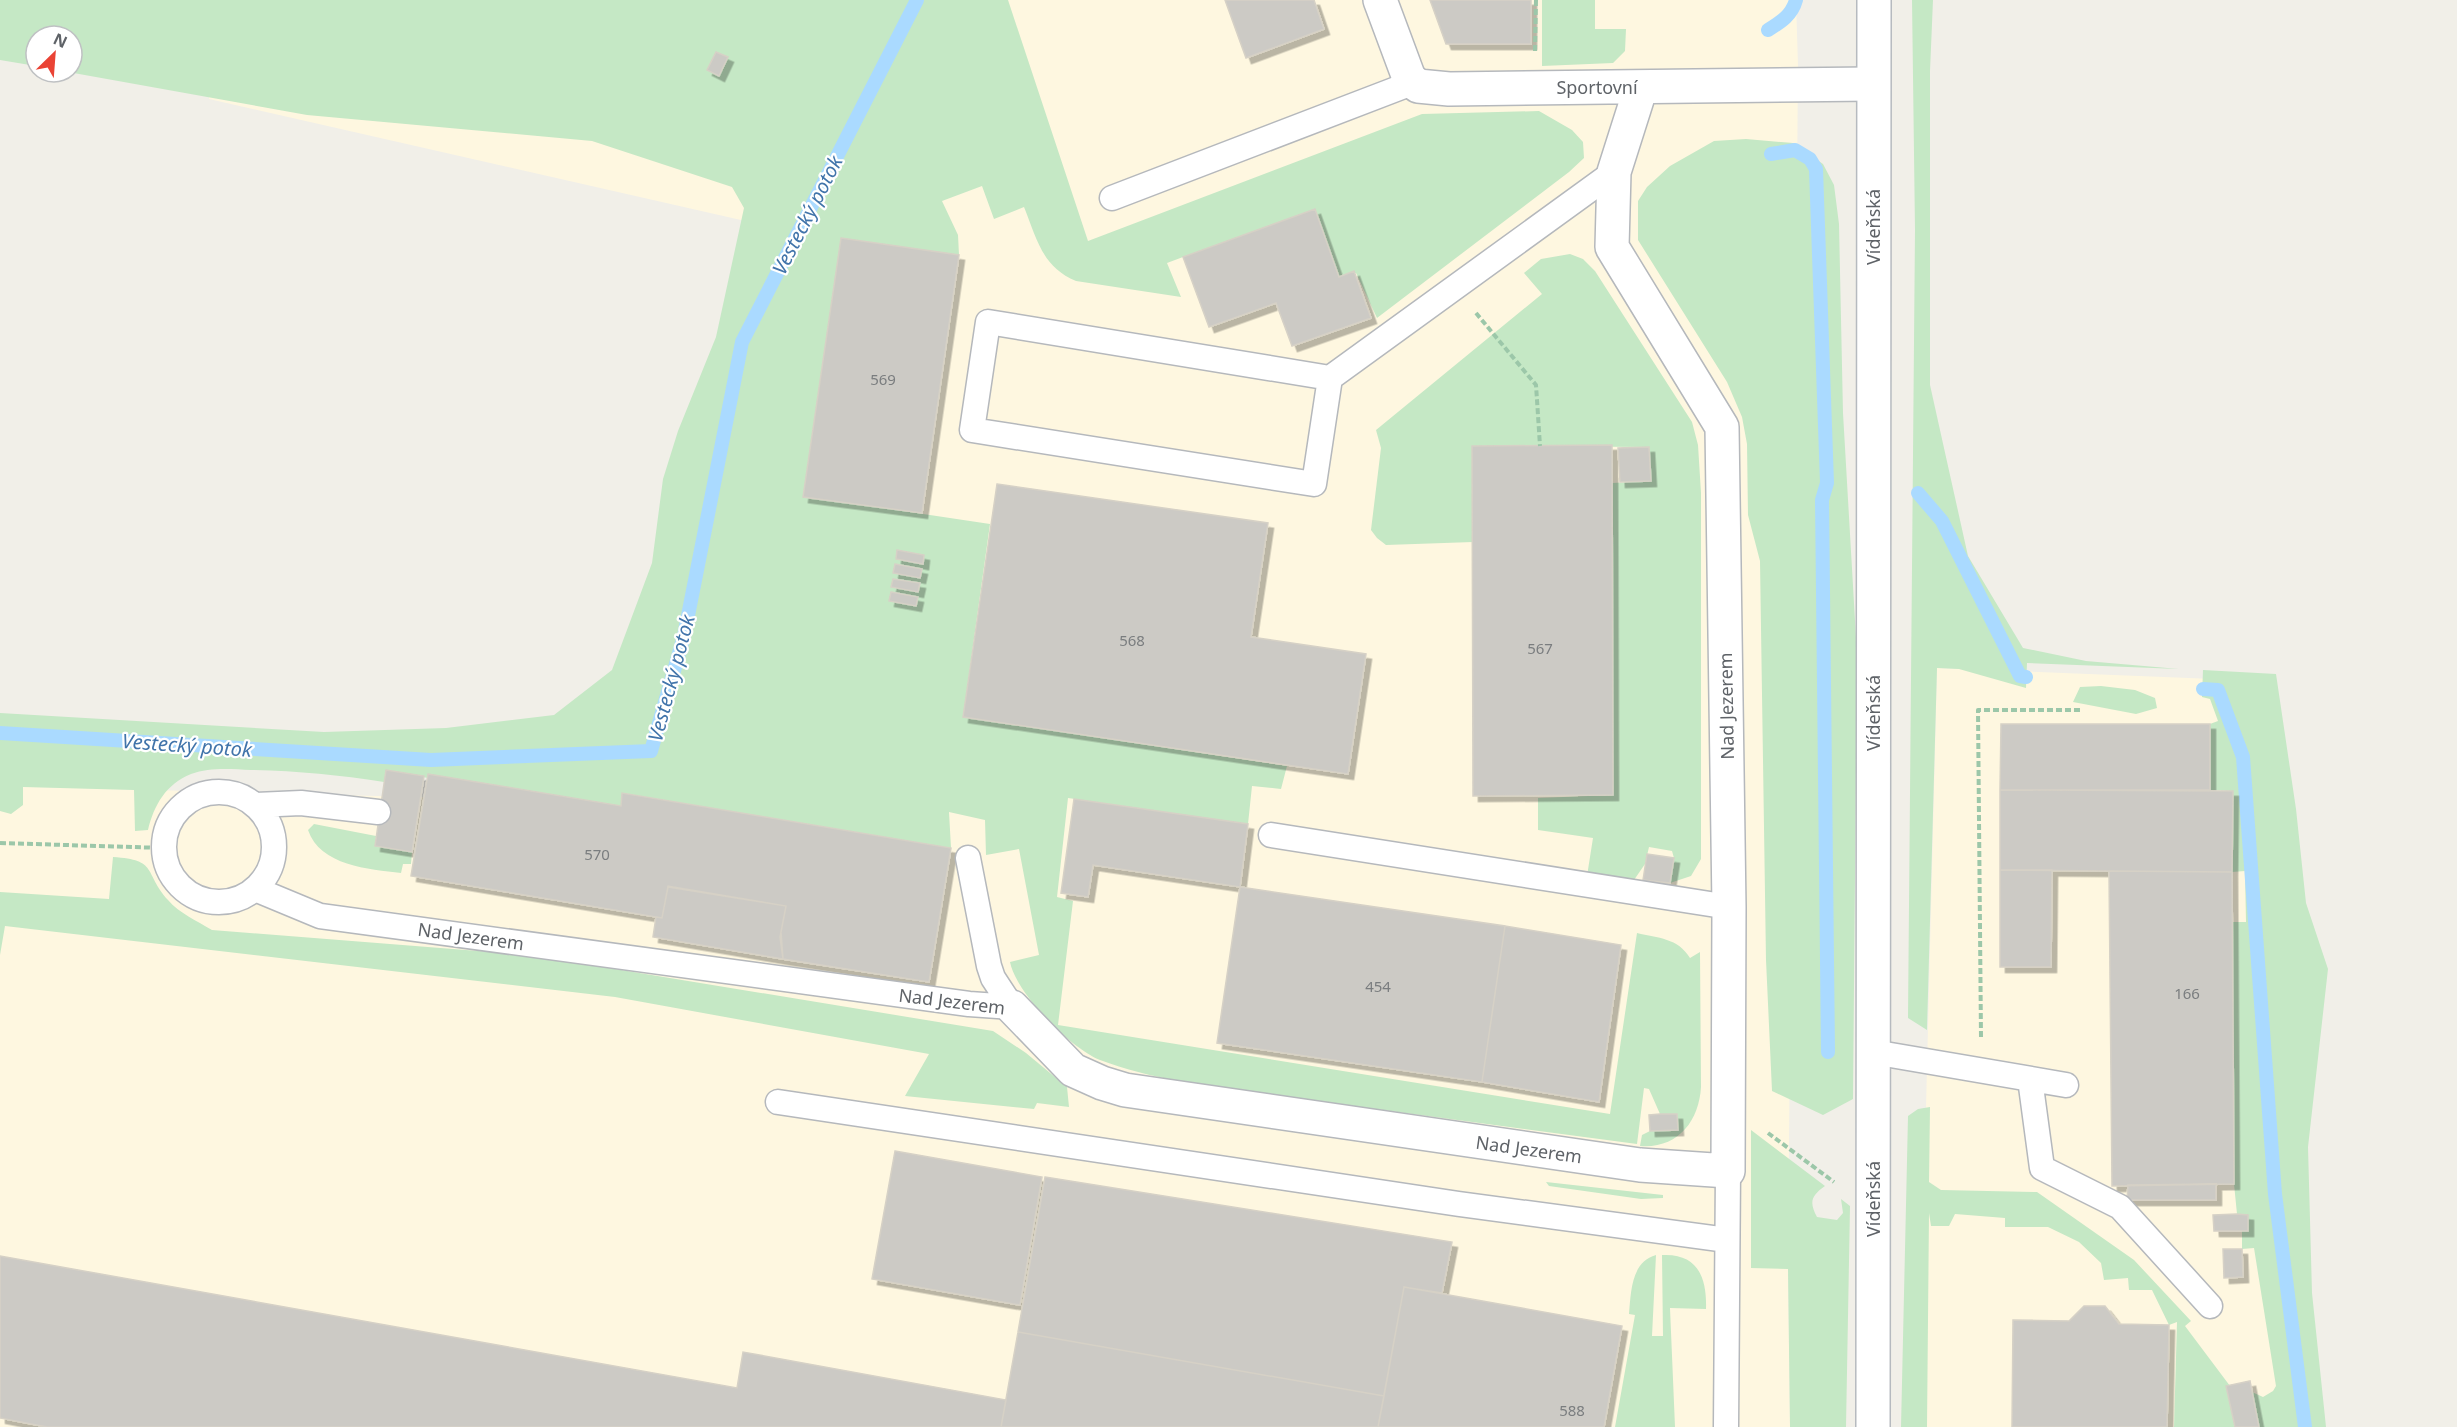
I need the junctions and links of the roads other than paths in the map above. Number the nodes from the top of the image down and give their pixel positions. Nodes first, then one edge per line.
1 (1380, 0) edge
2 (1874, 0) edge
3 (1412, 83) junction
4 (1872, 84) junction
5 (1641, 87) junction
6 (1614, 172) junction
7 (1112, 198) dead end
8 (1330, 378) junction
9 (255, 805) junction
10 (378, 812) dead end
11 (1272, 836) dead end
12 (968, 858) dead end
13 (255, 889) junction
14 (1729, 907) junction
15 (1012, 1007) junction
16 (1873, 1052) junction
17 (2030, 1079) junction
18 (2066, 1085) dead end
19 (778, 1102) dead end
20 (1728, 1171) junction
21 (1727, 1240) junction
22 (2210, 1306) dead end
23 (1726, 1427) edge
24 (1873, 1427) edge

1 - 3 street
2 - 4 street, Vídeňská
3 - 5 street, Sportovní
3 - 7 lane
4 - 5 street, Sportovní
4 - 16 street, Vídeňská
5 - 6 street, Nad Jezerem
6 - 8 lane
6 - 14 street, Nad Jezerem
8 - 8 lane
9 - 10 lane
9 - 13 lane
9 - 13 lane
11 - 14 lane
12 - 15 lane
13 - 15 lane, Nad Jezerem
14 - 20 street, Nad Jezerem
15 - 20 street, Nad Jezerem
16 - 17 lane
16 - 24 street, Vídeňská
17 - 18 lane
17 - 22 lane
19 - 21 lane
20 - 21 lane
21 - 23 lane

